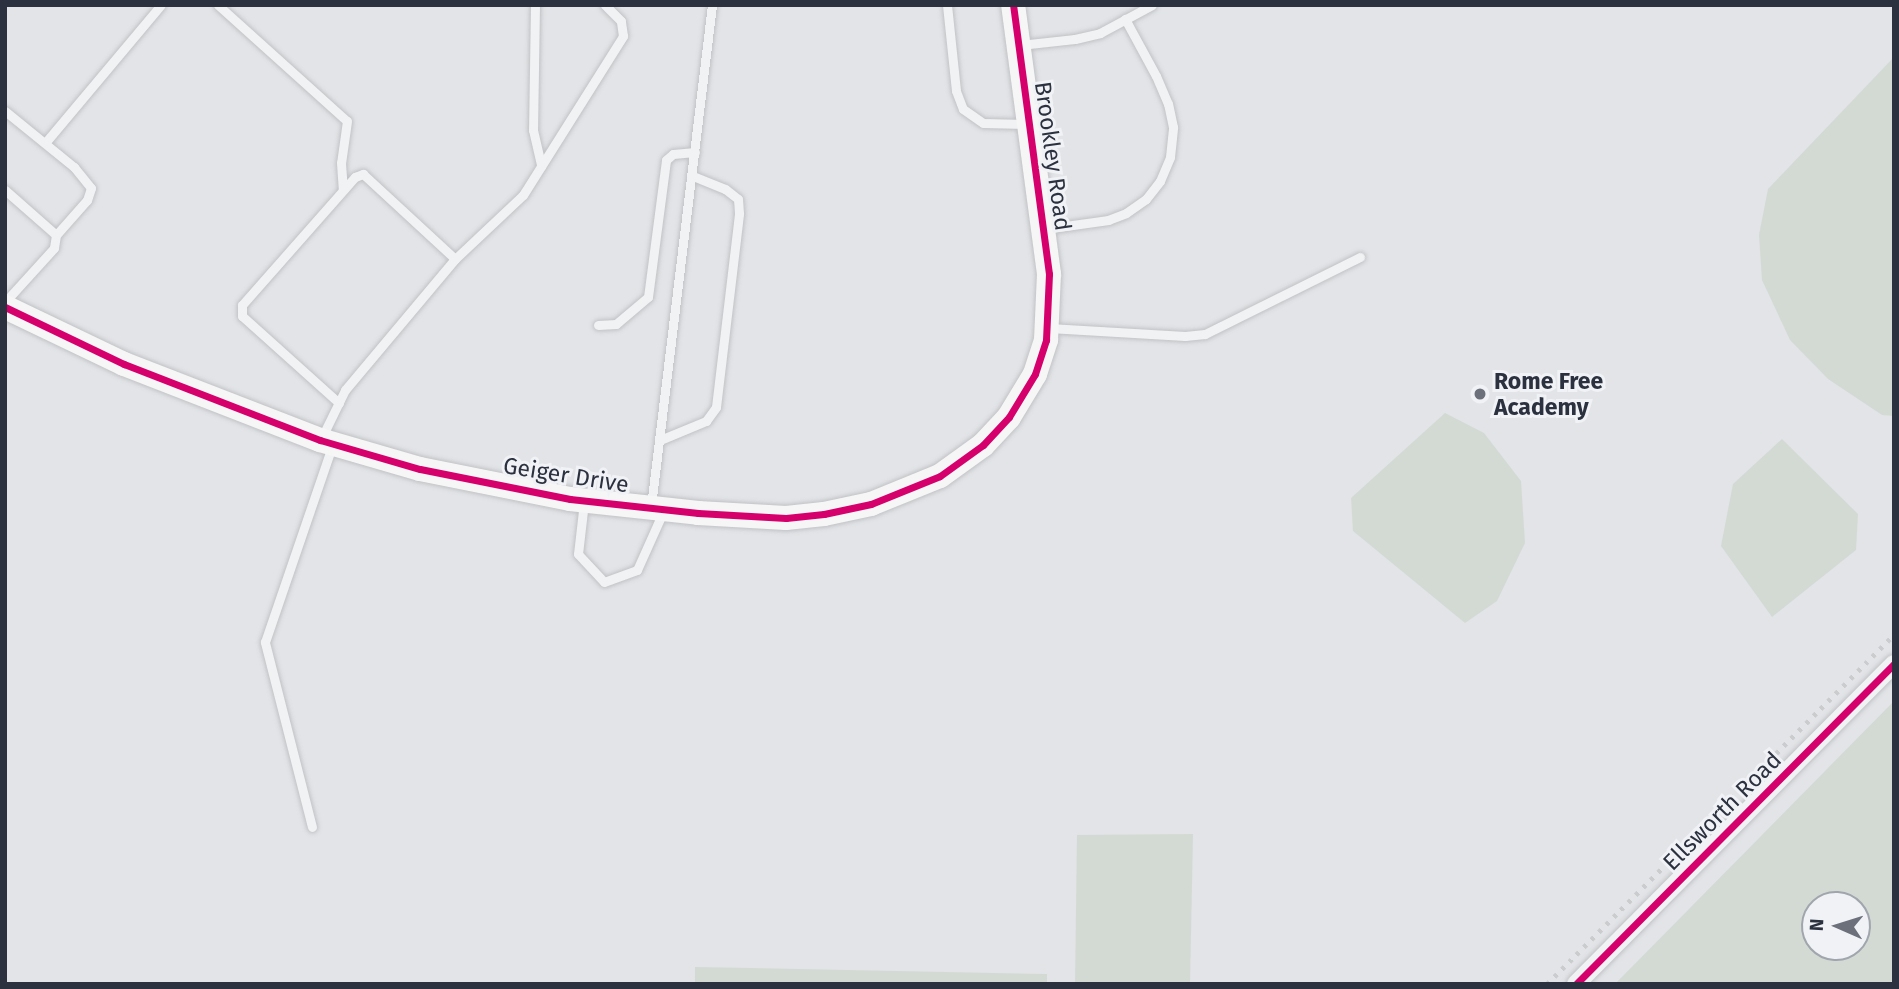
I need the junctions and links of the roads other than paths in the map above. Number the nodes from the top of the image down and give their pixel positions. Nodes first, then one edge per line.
1 (161, 5) edge
2 (218, 5) edge
3 (535, 5) edge
4 (605, 5) edge
5 (712, 5) edge
6 (947, 5) edge
7 (1013, 5) edge
8 (1152, 5) edge
9 (1125, 19) junction
10 (1018, 45) junction
11 (5, 111) edge
12 (1030, 124) junction
13 (45, 143) junction
14 (695, 152) junction
15 (541, 166) junction
16 (693, 177) junction
17 (5, 190) edge
18 (344, 190) junction
19 (1043, 229) junction
20 (56, 235) junction
21 (1360, 257) dead end
22 (455, 258) junction
23 (5, 305) edge
24 (1049, 320) junction
25 (598, 326) dead end
26 (339, 403) junction
27 (660, 440) junction
28 (326, 442) junction
29 (584, 500) junction
30 (657, 509) junction
31 (1894, 664) edge
32 (312, 827) dead end
33 (1576, 984) edge

1 - 13 lane
2 - 18 lane
3 - 15 lane
4 - 15 lane
5 - 14 lane
6 - 12 lane
7 - 10 street, Brookley Road
8 - 9 lane
9 - 10 lane
9 - 19 lane
10 - 12 street, Brookley Road
11 - 13 lane
12 - 19 street, Brookley Road
13 - 20 lane
14 - 16 lane
14 - 25 lane
15 - 22 lane
16 - 27 lane
16 - 27 lane
17 - 20 lane
18 - 22 lane
18 - 26 lane
19 - 24 street, Brookley Road
20 - 23 lane
21 - 24 lane
22 - 26 lane
23 - 28 street, Geiger Drive
24 - 30 street, Geiger Drive
26 - 28 lane
27 - 30 lane
28 - 29 street, Geiger Drive
28 - 32 lane
29 - 30 street, Geiger Drive
29 - 30 lane
31 - 33 street, Ellsworth Road

